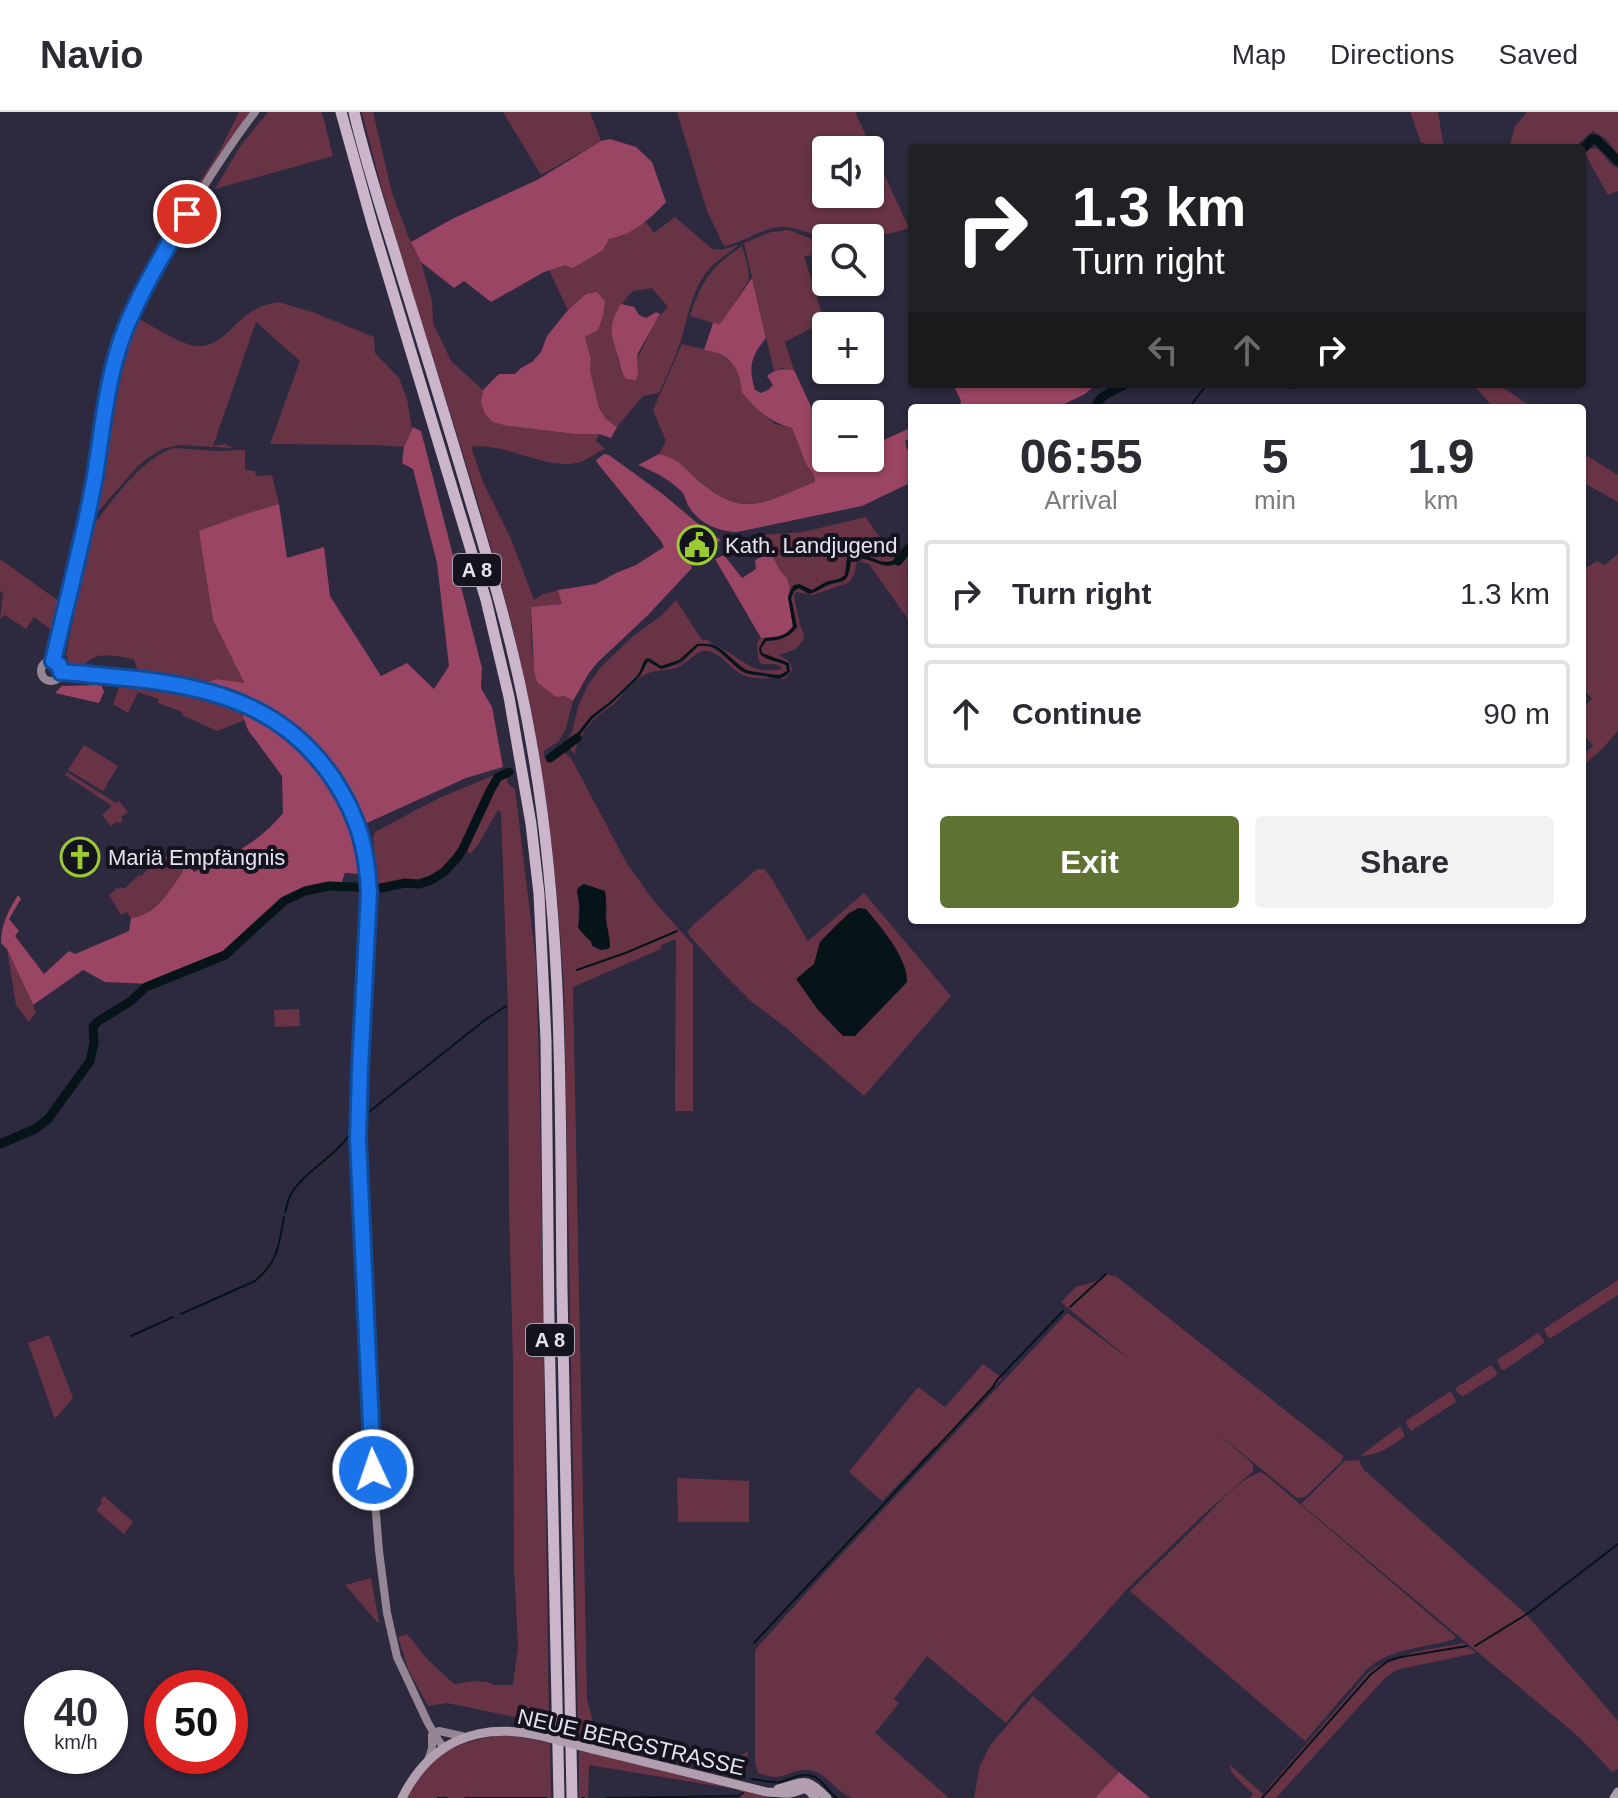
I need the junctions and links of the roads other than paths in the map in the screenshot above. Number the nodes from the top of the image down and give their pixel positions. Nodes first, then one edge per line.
1 (255, 112) edge
2 (341, 112) edge
3 (354, 112) edge
4 (53, 661) junction
5 (61, 672) junction
6 (435, 1730) junction
7 (466, 1737) junction
8 (445, 1747) junction
9 (428, 1760) junction
10 (767, 1792) junction
11 (1618, 1792) edge
12 (792, 1796) edge
13 (402, 1798) edge
14 (559, 1798) edge
15 (572, 1798) edge
16 (778, 1798) edge
17 (815, 1798) edge
18 (827, 1798) edge
19 (1614, 1798) edge

1 - 4 main road
2 - 14 highway, A 8
3 - 15 highway, A 8
4 - 5 main road
4 - 5 main road
5 - 6 main road
6 - 7 main road
6 - 8 main road
6 - 9 main road
7 - 8 main road, NEUE BERGSTRASSE
7 - 10 main road, NEUE BERGSTRASSE, bridge
8 - 9 main road, NEUE BERGSTRASSE
9 - 13 main road, NEUE BERGSTRASSE
10 - 12 main road
10 - 16 main road
10 - 18 main road
11 - 19 main road
12 - 17 main road

